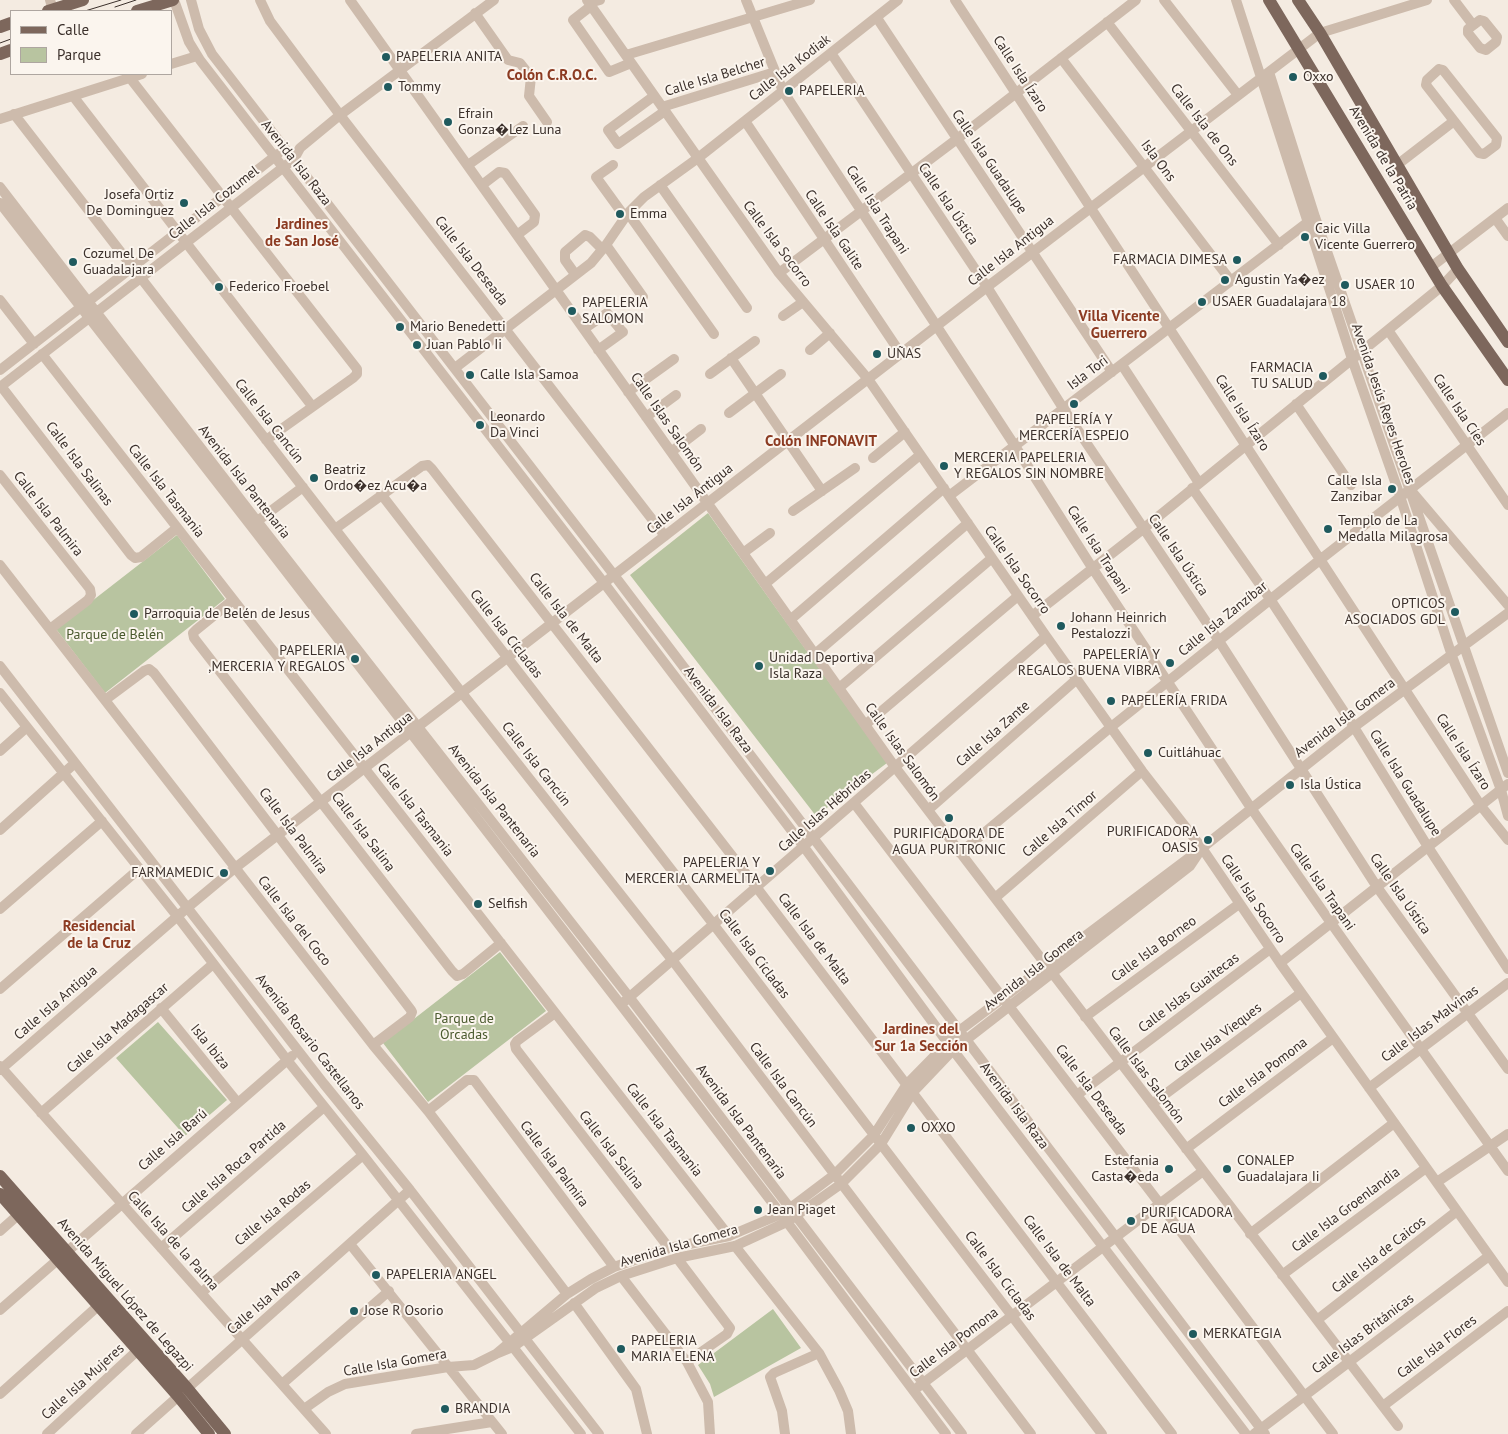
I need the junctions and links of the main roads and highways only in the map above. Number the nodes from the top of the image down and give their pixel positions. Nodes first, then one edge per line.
1 (83, 0) edge
2 (174, 0) edge
3 (1269, 0) edge
4 (1298, 0) edge
5 (50, 7) edge
6 (140, 10) edge
7 (1508, 342) edge
8 (1508, 380) edge
9 (0, 1176) edge
10 (0, 1194) edge
11 (62, 1256) junction
12 (183, 1392) junction
13 (209, 1434) edge
14 (225, 1434) edge

1 - 5 main road
2 - 6 main road
3 - 8 main road, Avenida de la Patria
4 - 7 main road, Avenida de la Patria
9 - 11 main road, Avenida Miguel López de Legazpi
10 - 11 main road, Avenida Miguel López de Legazpi
11 - 12 main road, Avenida Miguel López de Legazpi
11 - 12 main road, Avenida Miguel López de Legazpi
12 - 13 main road, Avenida Miguel López de Legazpi
12 - 14 main road, Avenida Miguel López de Legazpi

